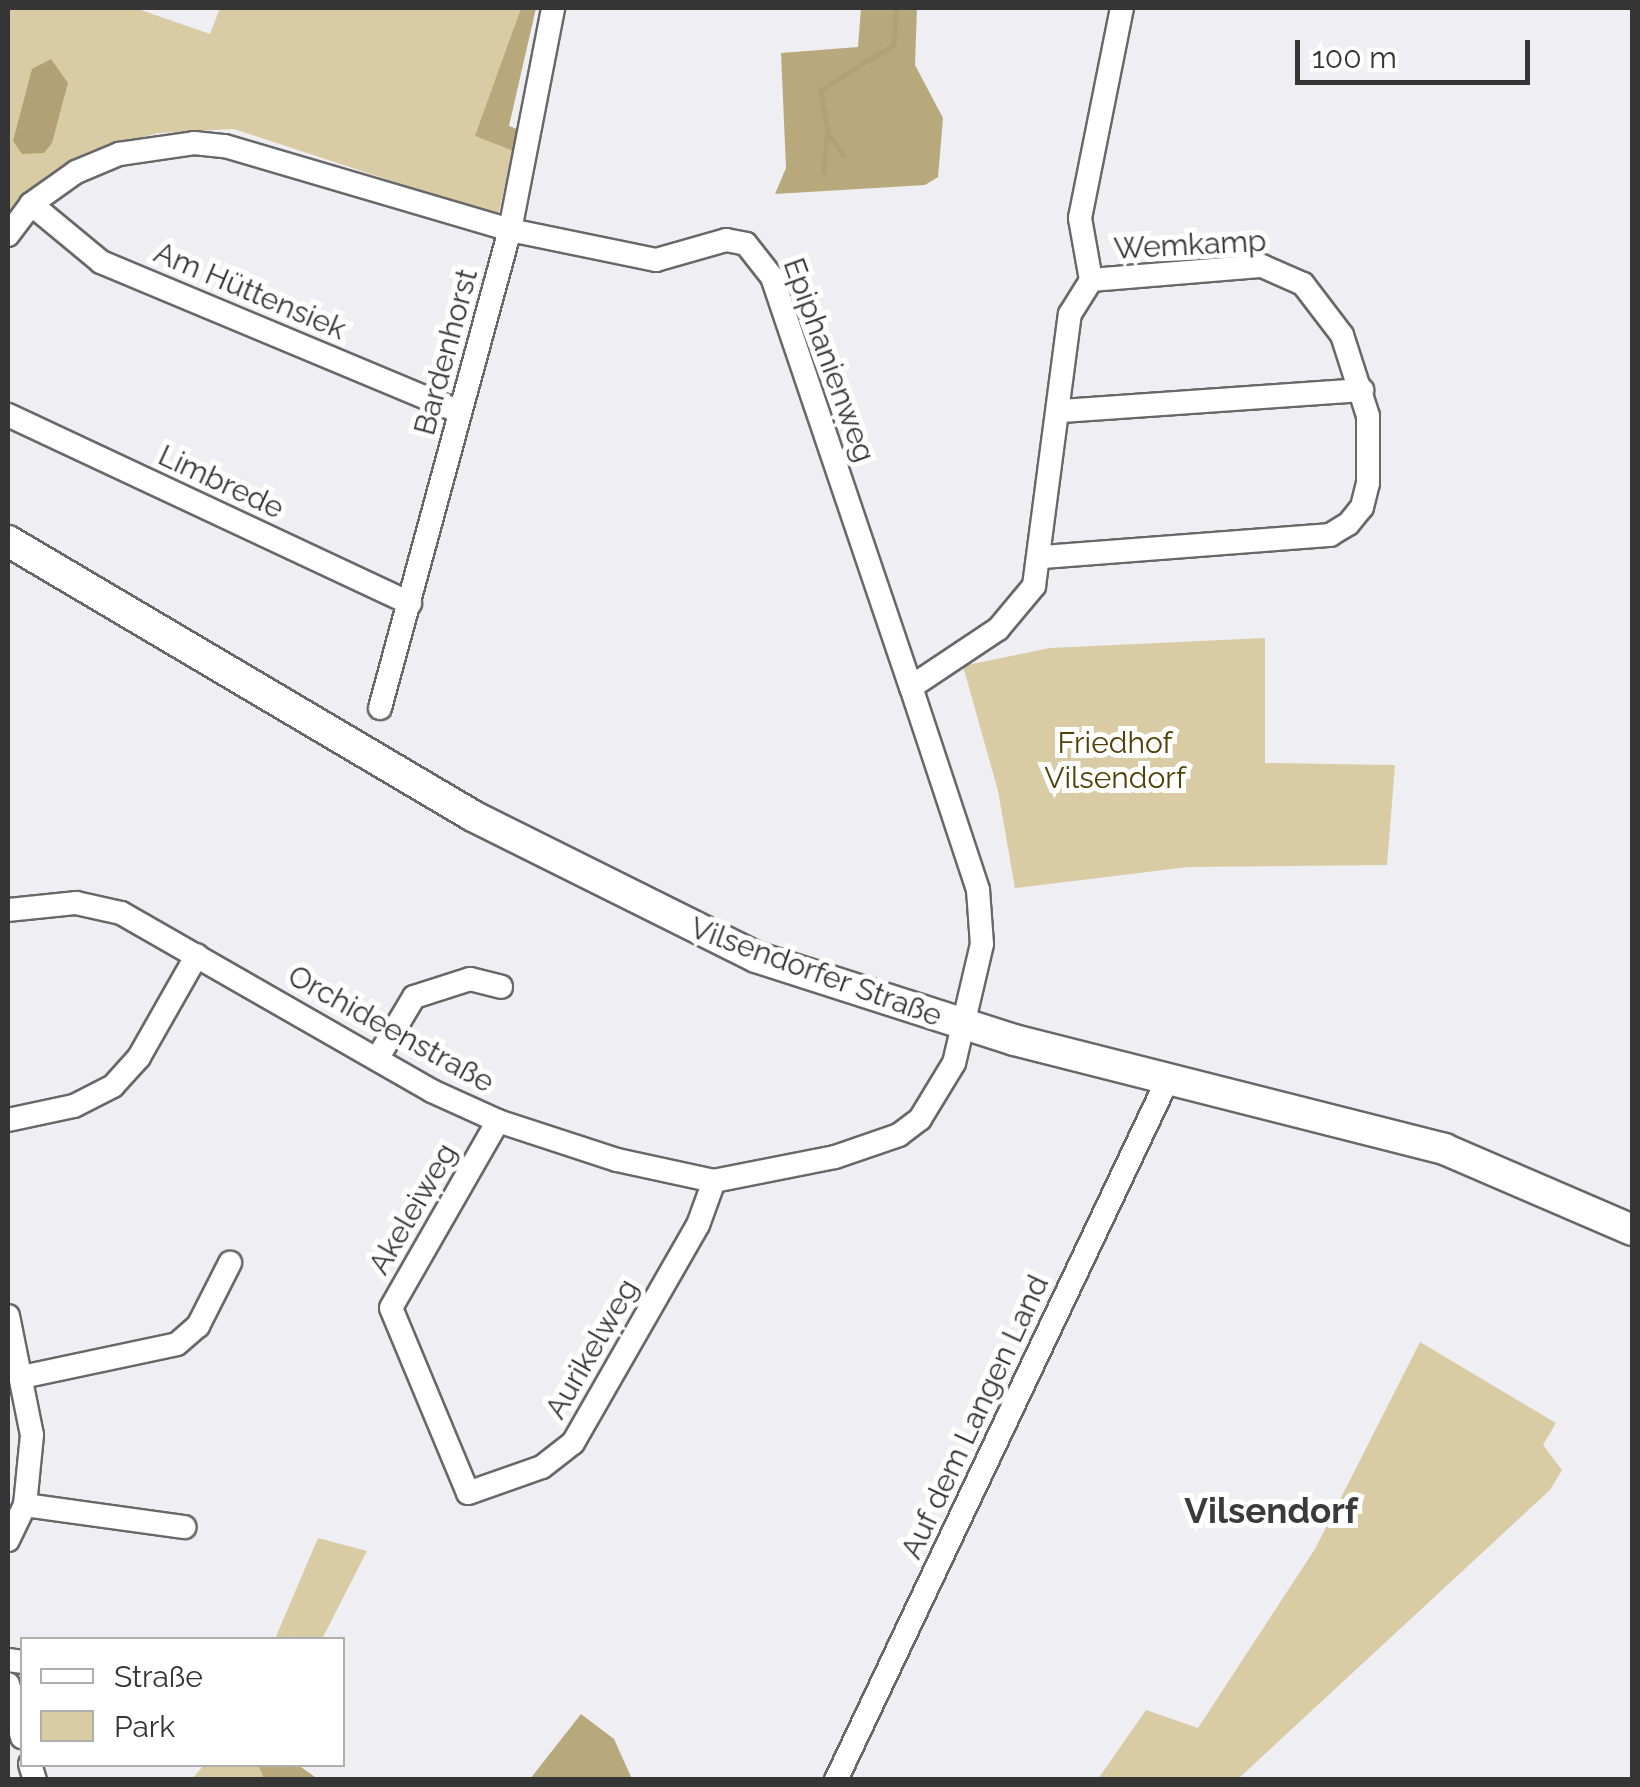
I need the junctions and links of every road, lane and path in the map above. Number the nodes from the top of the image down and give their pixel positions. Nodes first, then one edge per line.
1 (553, 8) edge
2 (1122, 8) edge
3 (32, 204) junction
4 (510, 230) junction
5 (8, 234) edge
6 (1091, 280) junction
7 (1362, 390) junction
8 (1062, 411) junction
9 (459, 412) junction
10 (8, 415) edge
11 (8, 541) edge
12 (1041, 557) junction
13 (410, 603) junction
14 (912, 686) junction
15 (380, 708) dead end
16 (8, 910) edge
17 (197, 955) junction
18 (501, 986) dead end
19 (965, 1026) junction
20 (377, 1059) junction
21 (1168, 1079) junction
22 (8, 1120) edge
23 (498, 1121) junction
24 (714, 1181) junction
25 (1632, 1230) edge
26 (230, 1263) dead end
27 (8, 1316) edge
28 (22, 1376) junction
29 (468, 1493) joint
30 (25, 1505) junction
31 (184, 1527) dead end
32 (8, 1540) edge
33 (8, 1684) edge
34 (20, 1729) edge
35 (836, 1780) edge

1 - 4 street, Bardenhorst
2 - 6 street
3 - 4 street, Epiphanienweg
3 - 5 street, Epiphanienweg
3 - 9 street, Am Hüttensiek
4 - 9 street, Bardenhorst
4 - 14 street, Epiphanienweg
6 - 7 street, Wemkamp
6 - 8 street, Wemkamp
7 - 8 street
7 - 12 street, Wemkamp
8 - 12 street, Wemkamp
9 - 13 street, Bardenhorst
10 - 13 street, Limbrede
11 - 19 main road, Vilsendorfer Straße
12 - 14 street, Wemkamp
13 - 15 street, Bardenhorst
14 - 19 street, Epiphanienweg
16 - 17 street, Orchideenstraße
17 - 20 street, Orchideenstraße
17 - 22 street
18 - 20 street
19 - 21 main road, Vilsendorfer Straße
19 - 24 street, Orchideenstraße
20 - 23 street, Orchideenstraße
21 - 25 main road, Vilsendorfer Straße
21 - 35 street, Auf dem Langen Land
23 - 24 street, Orchideenstraße
23 - 29 street, Akeleiweg
24 - 29 street, Aurikelweg
26 - 28 street
27 - 28 street
28 - 30 street
30 - 31 street
30 - 32 street
33 - 34 street

